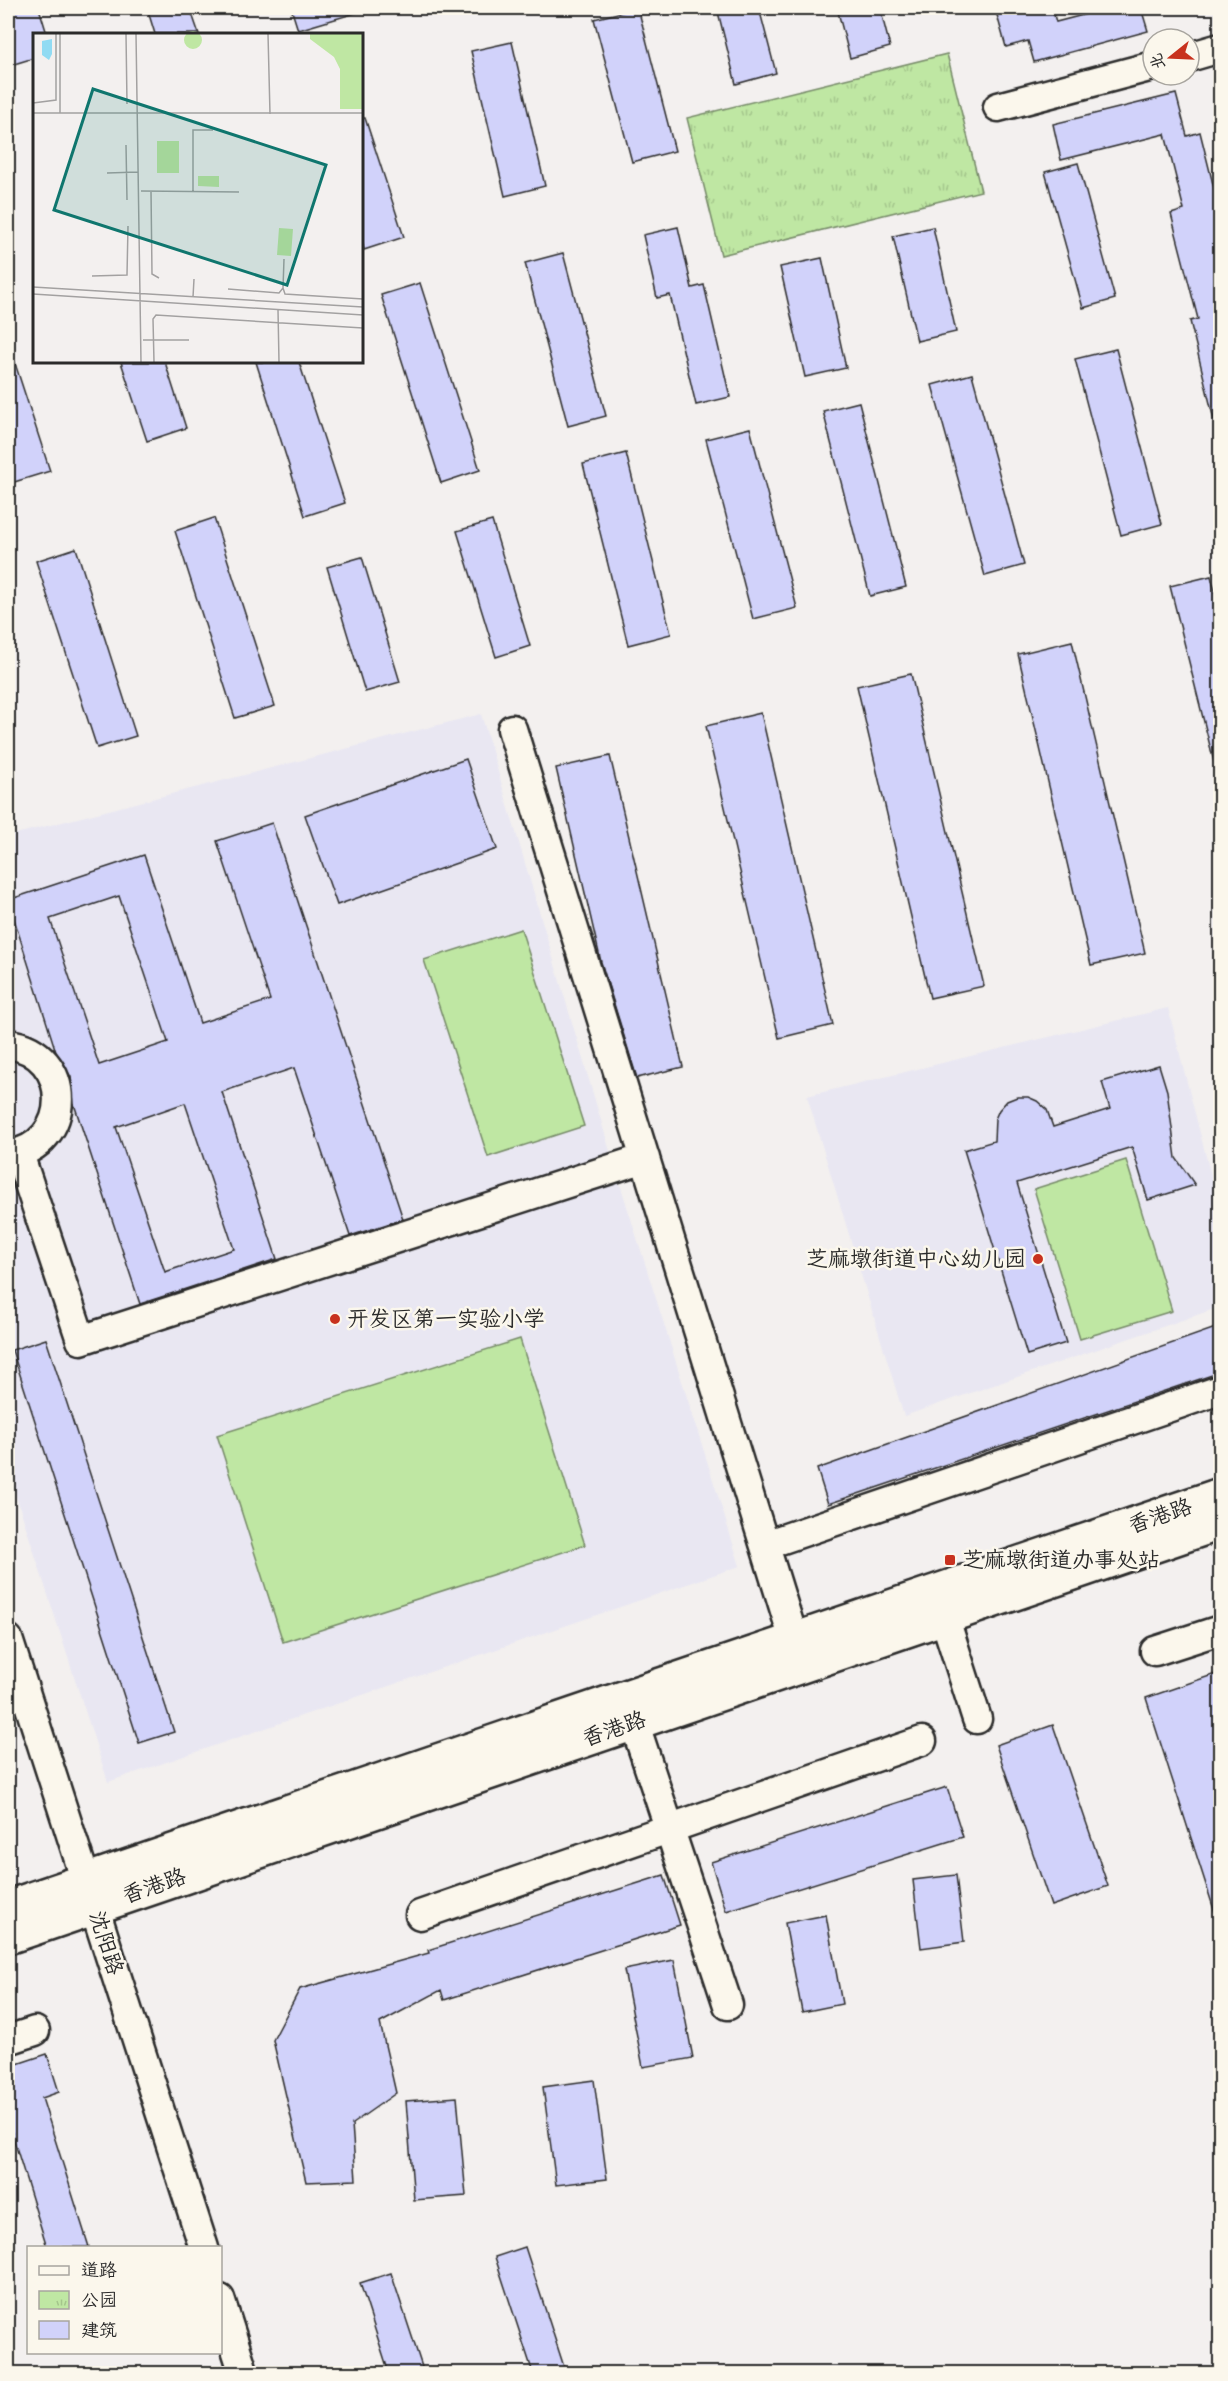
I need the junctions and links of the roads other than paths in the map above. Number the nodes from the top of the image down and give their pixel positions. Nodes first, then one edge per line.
1 (1221, 48) edge
2 (1201, 54) edge
3 (1141, 69) edge
4 (998, 107) dead end
5 (512, 729) dead end
6 (8, 1044) edge
7 (13, 1154) edge
8 (645, 1158) junction
9 (1221, 1390) edge
10 (1221, 1495) edge
11 (1221, 1523) edge
12 (765, 1545) junction
13 (944, 1616) junction
14 (1221, 1630) edge
15 (8, 1639) edge
16 (794, 1640) junction
17 (1155, 1651) dead end
18 (977, 1719) dead end
19 (634, 1722) junction
20 (922, 1742) dead end
21 (669, 1829) junction
22 (90, 1893) junction
23 (8, 1907) edge
24 (420, 1914) dead end
25 (8, 1936) edge
26 (728, 2005) dead end
27 (35, 2031) dead end
28 (8, 2040) edge
29 (204, 2246) edge
30 (222, 2306) edge
31 (244, 2373) edge

1 - 2 street
3 - 4 street
5 - 8 street
6 - 7 street
7 - 8 street
8 - 12 street
9 - 12 street
10 - 16 main road, 香港路
11 - 13 main road, 香港路
12 - 16 street
13 - 18 street
13 - 19 main road, 香港路
14 - 17 street
15 - 22 street, 沈阳路
16 - 22 main road, 香港路
19 - 21 street
19 - 22 main road, 香港路
20 - 21 street
21 - 24 street
21 - 26 street
22 - 23 main road, 香港路
22 - 25 main road, 香港路
22 - 29 street, 沈阳路
27 - 28 street
30 - 31 street

